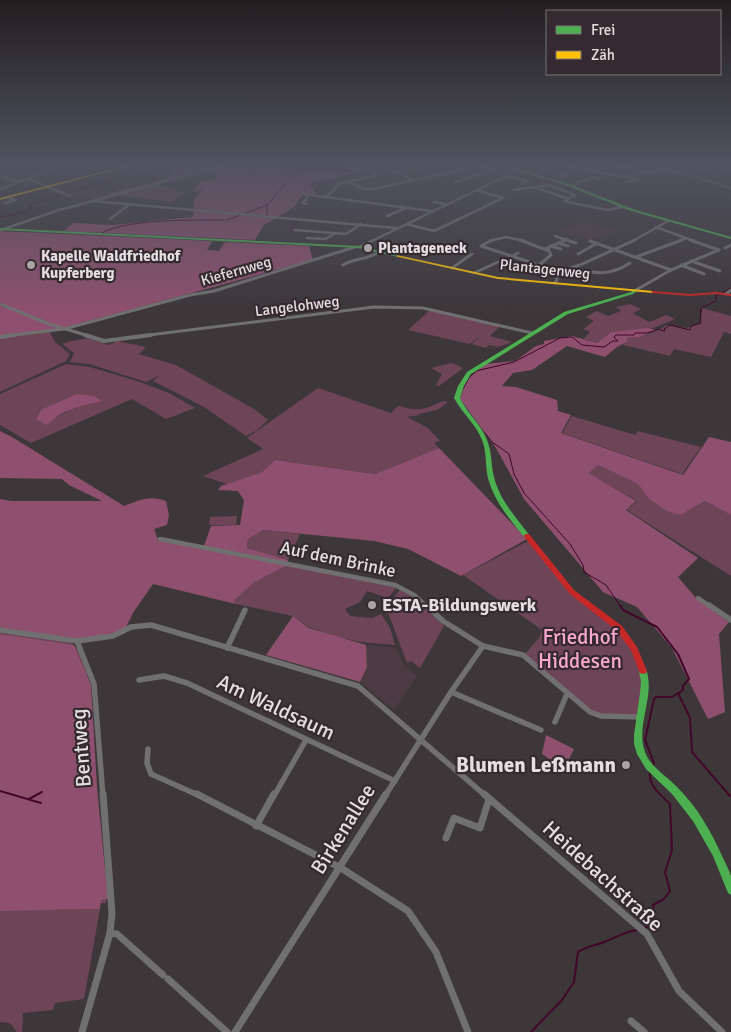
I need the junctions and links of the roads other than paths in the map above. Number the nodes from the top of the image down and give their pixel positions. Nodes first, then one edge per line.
1 (57, 212) edge
2 (119, 212) edge
3 (223, 212) edge
4 (396, 212) edge
5 (430, 212) edge
6 (473, 212) edge
7 (639, 212) edge
8 (387, 216) dead end
9 (110, 219) dead end
10 (668, 221) junction
11 (361, 224) junction
12 (406, 224) junction
13 (656, 227) junction
14 (396, 228) junction
15 (0, 230) edge
16 (294, 230) dead end
17 (335, 233) junction
18 (555, 236) dead end
19 (307, 238) dead end
20 (686, 238) junction
21 (731, 238) edge
22 (566, 239) junction
23 (590, 241) dead end
24 (558, 243) junction
25 (576, 243) dead end
26 (598, 243) junction
27 (731, 245) edge
28 (551, 246) junction
29 (568, 246) dead end
30 (357, 247) junction
31 (614, 248) junction
32 (725, 248) dead end
33 (545, 249) junction
34 (561, 249) dead end
35 (379, 252) junction
36 (518, 253) dead end
37 (472, 254) dead end
38 (578, 254) dead end
39 (510, 257) junction
40 (636, 257) junction
41 (692, 261) junction
42 (498, 262) dead end
43 (630, 263) dead end
44 (343, 265) dead end
45 (539, 265) junction
46 (681, 265) junction
47 (452, 268) junction
48 (572, 268) junction
49 (671, 270) junction
50 (561, 271) junction
51 (720, 271) dead end
52 (474, 273) junction
53 (704, 274) dead end
54 (555, 283) junction
55 (636, 290) junction
56 (725, 293) edge
57 (0, 304) edge
58 (64, 329) junction
59 (532, 333) junction
60 (0, 337) edge
61 (160, 539) dead end
62 (698, 598) dead end
63 (245, 610) dead end
64 (731, 620) edge
65 (0, 630) edge
66 (77, 642) junction
67 (483, 646) junction
68 (226, 648) junction
69 (139, 680) dead end
70 (451, 692) junction
71 (567, 694) junction
72 (641, 717) junction
73 (554, 722) dead end
74 (541, 730) dead end
75 (306, 740) junction
76 (422, 740) junction
77 (148, 749) dead end
78 (395, 780) junction
79 (489, 799) junction
80 (256, 826) junction
81 (446, 838) dead end
82 (341, 868) junction
83 (731, 890) edge
84 (110, 934) junction
85 (631, 1021) dead end
86 (82, 1032) edge
87 (227, 1032) edge
88 (235, 1032) edge
89 (468, 1032) edge
90 (644, 1032) edge
91 (722, 1032) edge

1 - 15 street
2 - 9 street
3 - 11 street
4 - 8 street
5 - 12 street, Kiefernweg
6 - 12 street
7 - 10 main road
10 - 13 street
10 - 21 main road
11 - 14 street
11 - 17 street
12 - 14 street, Kiefernweg
13 - 20 street
13 - 31 street
14 - 30 street, Kiefernweg
15 - 30 main road, Plantagenweg
16 - 17 street
17 - 19 street
18 - 22 street
20 - 40 street
20 - 41 street
22 - 24 street
22 - 25 street
23 - 26 street
24 - 28 street
24 - 29 street
26 - 31 street
26 - 38 street
27 - 32 street
28 - 33 street
28 - 34 street
30 - 35 main road, Plantagenweg
30 - 58 street, Kiefernweg
31 - 40 street
31 - 48 street
33 - 39 street
33 - 45 street
35 - 44 street
35 - 47 main road, Plantagenweg
36 - 39 street
37 - 47 street
39 - 45 street
40 - 49 street
41 - 46 street
41 - 51 street
42 - 52 street
43 - 48 street
45 - 50 street
46 - 49 street
46 - 53 street
47 - 52 main road, Plantagenweg
48 - 50 street
49 - 55 street
50 - 54 street
52 - 54 main road, Plantagenweg
54 - 55 main road, Plantagenweg
55 - 56 main road, Plantagenweg
55 - 59 main road
57 - 58 street, Langelohweg
58 - 59 street, Langelohweg
58 - 60 street, Kiefernweg
59 - 72 main road
61 - 67 street, Auf dem Brinke
62 - 64 street
63 - 68 street
65 - 66 street
66 - 68 street, Heidebachstraße
66 - 84 street, Bentweg
67 - 70 street, Birkenallee
67 - 71 street, Auf dem Brinke
68 - 76 street, Heidebachstraße
69 - 75 street, Am Waldsaum
70 - 74 street
70 - 76 street, Birkenallee
71 - 72 street, Auf dem Brinke
71 - 73 street
72 - 83 main road
75 - 78 street, Am Waldsaum
75 - 80 street
76 - 78 street, Birkenallee
76 - 79 street, Heidebachstraße
77 - 80 street
78 - 82 street, Birkenallee
79 - 81 street
79 - 91 street, Heidebachstraße
80 - 82 street
82 - 88 street, Birkenallee
82 - 89 street
84 - 86 street, Bentweg
84 - 87 street
85 - 90 street

